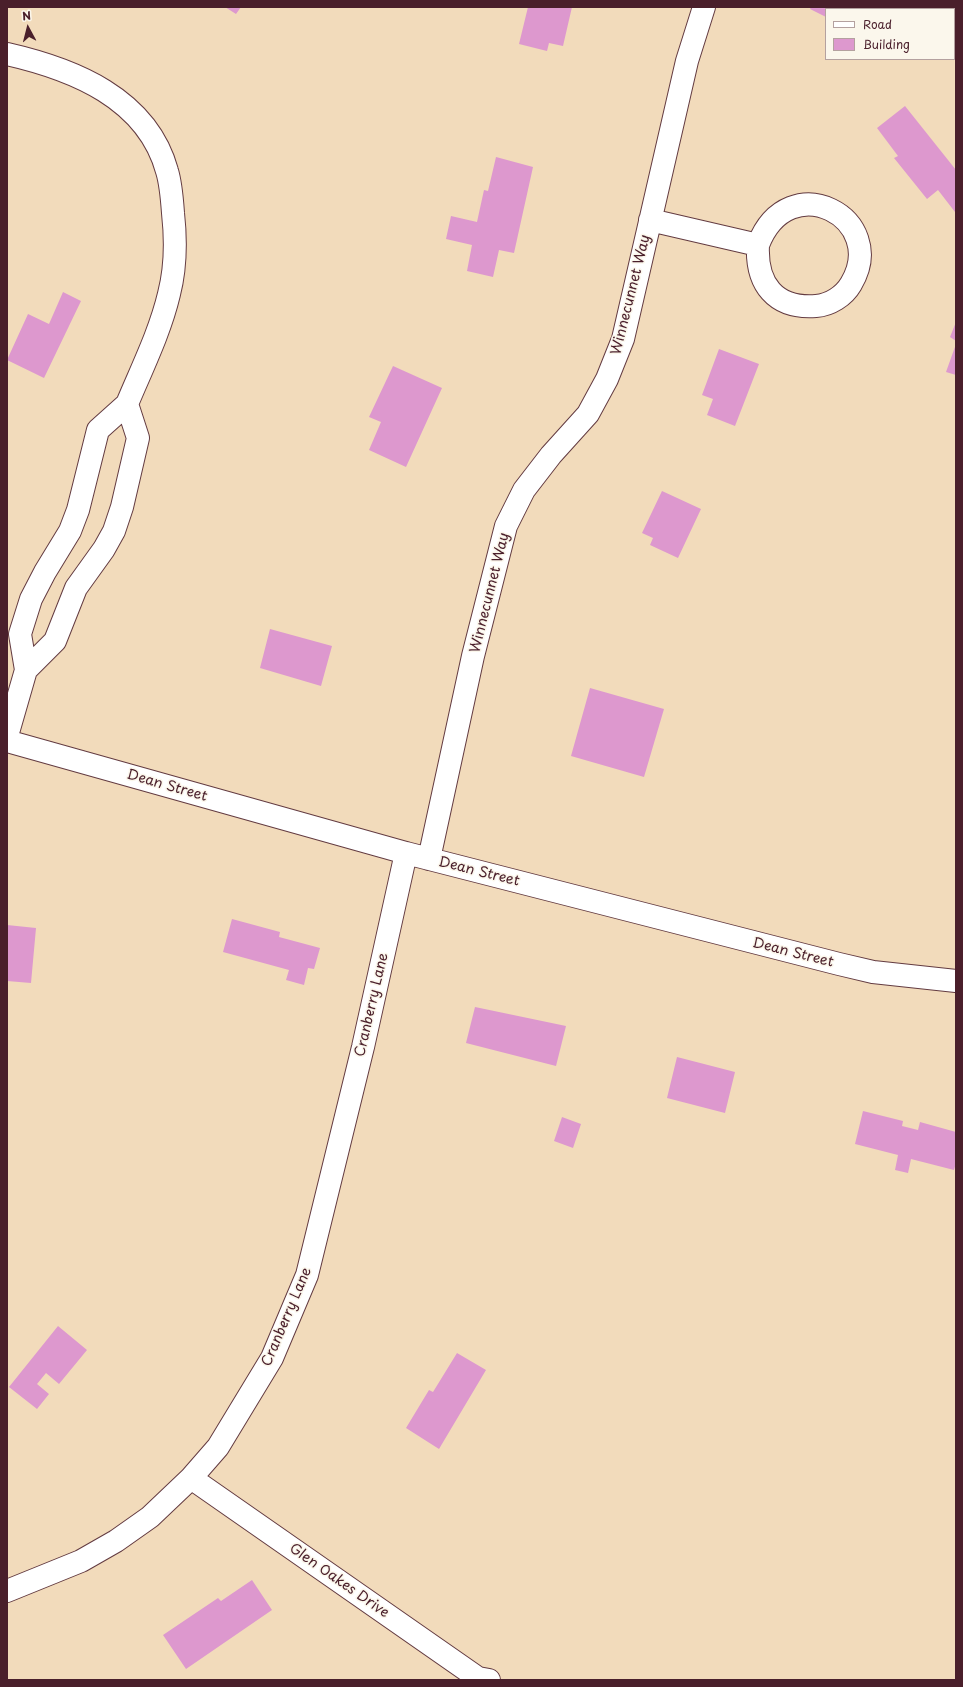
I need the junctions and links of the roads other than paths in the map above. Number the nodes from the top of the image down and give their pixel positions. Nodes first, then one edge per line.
1 (704, 7) edge
2 (7, 54) edge
3 (650, 220) junction
4 (758, 245) junction
5 (127, 404) junction
6 (26, 670) junction
7 (7, 736) edge
8 (7, 741) edge
9 (406, 853) junction
10 (428, 859) junction
11 (956, 981) edge
12 (191, 1478) junction
13 (7, 1591) edge
14 (490, 1680) edge

1 - 3 street, Winnecunnet Way
2 - 5 street
3 - 4 street
3 - 10 street, Winnecunnet Way
4 - 4 street
5 - 6 street
5 - 6 street
6 - 7 street
8 - 9 street, Dean Street
9 - 10 street, Dean Street
9 - 12 street, Cranberry Lane
10 - 11 street, Dean Street
12 - 13 street, Cranberry Lane
12 - 14 street, Glen Oakes Drive

